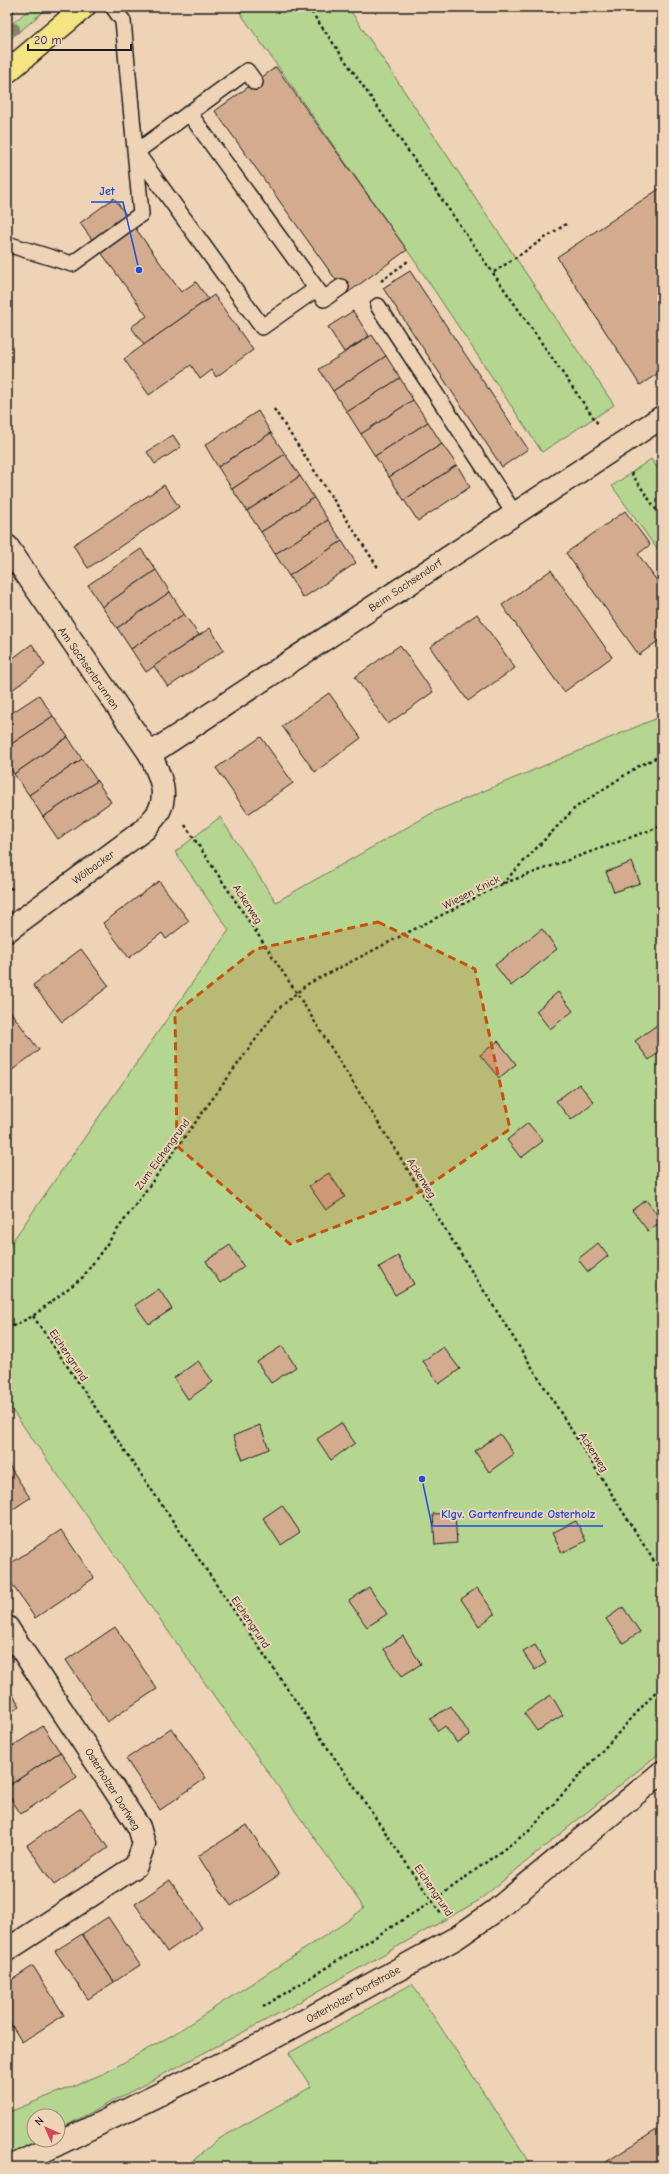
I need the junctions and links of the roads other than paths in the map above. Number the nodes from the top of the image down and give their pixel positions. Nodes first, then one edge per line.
1 (84, 7) edge
2 (113, 7) edge
3 (7, 72) edge
4 (255, 82) dead end
5 (189, 113) junction
6 (136, 152) junction
7 (7, 244) edge
8 (341, 287) dead end
9 (316, 289) junction
10 (378, 306) dead end
11 (662, 417) edge
12 (514, 513) junction
13 (7, 546) edge
14 (150, 754) junction
15 (163, 793) joint
16 (7, 931) edge
17 (7, 1627) edge
18 (662, 1772) edge
19 (7, 1950) edge
20 (11, 2167) edge

1 - 3 main road
2 - 6 lane
4 - 5 lane
5 - 6 lane
5 - 9 lane
6 - 7 lane
6 - 9 lane
8 - 9 lane
10 - 12 lane
11 - 12 street, Beim Sachsendorf
12 - 14 street, Beim Sachsendorf
13 - 14 street, Am Sachsenbrunnen
14 - 15 street, Am Sachsenbrunnen
15 - 16 street, Wölbacker
17 - 19 street, Osterholzer Dorfweg
18 - 20 street, Osterholzer Dorfstraße

